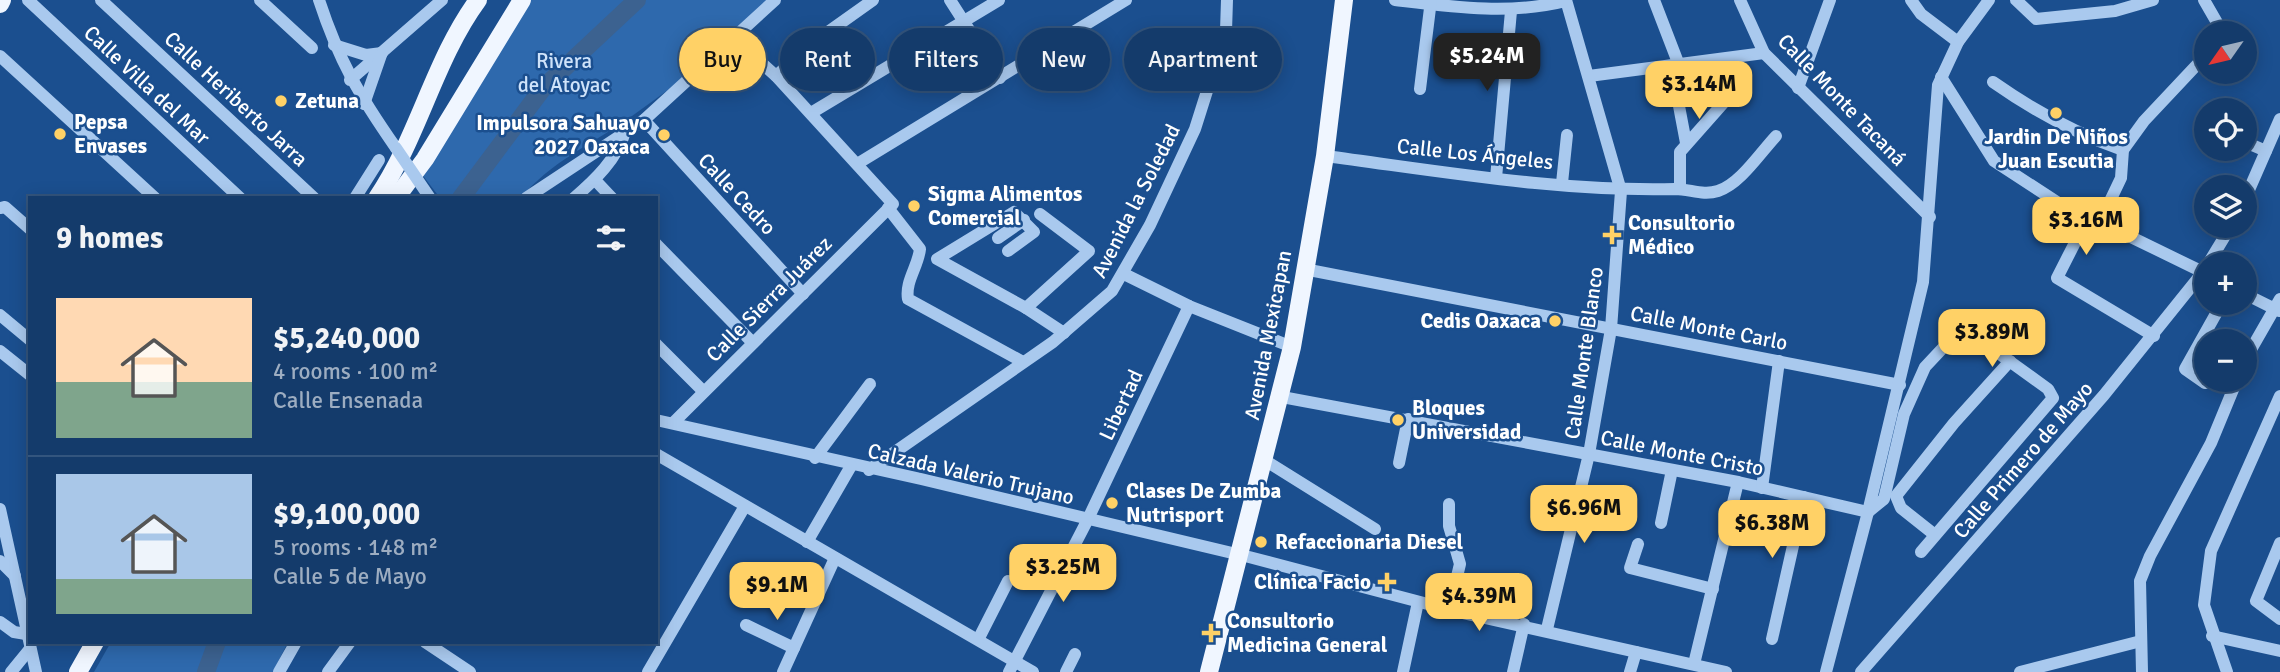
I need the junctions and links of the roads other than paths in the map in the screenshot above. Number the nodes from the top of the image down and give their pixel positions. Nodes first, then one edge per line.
1 (28, 0) edge
2 (101, 0) edge
3 (260, 0) edge
4 (319, 0) edge
5 (442, 0) edge
6 (478, 0) edge
7 (522, 0) edge
8 (775, 0) edge
9 (873, 0) edge
10 (950, 0) edge
11 (999, 0) edge
12 (1126, 0) edge
13 (1227, 0) edge
14 (1344, 0) edge
15 (1395, 0) edge
16 (1566, 0) edge
17 (1654, 0) edge
18 (1740, 0) edge
19 (1830, 0) edge
20 (1911, 0) edge
21 (1989, 0) edge
22 (2017, 0) edge
23 (2153, 0) edge
24 (2204, 0) edge
25 (1431, 2) edge
26 (2115, 5) edge
27 (1511, 11) junction
28 (2216, 21) edge
29 (965, 22) junction
30 (745, 28) edge
31 (969, 28) edge
32 (1958, 42) junction
33 (334, 45) junction
34 (312, 48) dead end
35 (382, 53) junction
36 (1764, 53) junction
37 (0, 56) edge
38 (1679, 65) junction
39 (766, 67) edge
40 (2194, 68) edge
41 (776, 76) junction
42 (1003, 76) edge
43 (1589, 76) junction
44 (1941, 77) junction
45 (350, 80) junction
46 (1993, 82) dead end
47 (679, 88) edge
48 (1798, 88) junction
49 (1420, 89) dead end
50 (978, 91) edge
51 (1726, 100) dead end
52 (364, 104) junction
53 (1679, 106) dead end
54 (811, 113) junction
55 (2280, 119) edge
56 (644, 120) junction
57 (625, 132) junction
58 (1567, 135) dead end
59 (1776, 136) dead end
60 (1686, 143) junction
61 (2257, 147) edge
62 (2123, 150) junction
63 (2266, 151) junction
64 (1325, 156) junction
65 (379, 160) dead end
66 (857, 164) junction
67 (2256, 175) edge
68 (1496, 178) junction
69 (595, 180) junction
70 (1562, 183) junction
71 (1680, 189) junction
72 (1621, 191) junction
73 (153, 196) edge
74 (238, 196) edge
75 (312, 196) edge
76 (356, 196) edge
77 (378, 196) edge
78 (397, 196) edge
79 (429, 196) edge
80 (529, 196) edge
81 (576, 196) edge
82 (610, 196) edge
83 (890, 206) junction
84 (0, 208) edge
85 (1040, 214) dead end
86 (1930, 217) junction
87 (1024, 220) junction
88 (2085, 220) junction
89 (2100, 222) junction
90 (28, 227) edge
91 (998, 238) dead end
92 (658, 246) edge
93 (1009, 251) dead end
94 (2194, 264) edge
95 (1304, 269) junction
96 (1124, 274) junction
97 (2194, 284) edge
98 (803, 294) junction
99 (2257, 298) edge
100 (1189, 306) junction
101 (2278, 306) edge
102 (1026, 308) junction
103 (0, 314) edge
104 (1611, 330) junction
105 (1064, 333) junction
106 (2154, 336) junction
107 (28, 338) edge
108 (2257, 340) edge
109 (752, 343) junction
110 (658, 346) edge
111 (1292, 346) junction
112 (0, 351) edge
113 (2194, 353) edge
114 (1779, 361) junction
115 (2010, 361) junction
116 (1023, 362) junction
117 (28, 373) edge
118 (2194, 375) edge
119 (870, 384) dead end
120 (1900, 385) junction
121 (703, 391) junction
122 (2231, 392) edge
123 (2280, 396) edge
124 (1282, 397) junction
125 (1408, 419) junction
126 (658, 420) edge
127 (673, 424) junction
128 (1589, 454) junction
129 (658, 458) edge
130 (816, 458) junction
131 (1266, 461) junction
132 (1399, 463) dead end
133 (851, 466) junction
134 (869, 470) junction
135 (1672, 470) junction
136 (1738, 482) junction
137 (1762, 488) junction
138 (1804, 497) junction
139 (1449, 504) dead end
140 (745, 506) junction
141 (0, 509) edge
142 (1868, 512) junction
143 (1087, 521) junction
144 (1661, 523) dead end
145 (1375, 529) dead end
146 (1935, 535) junction
147 (807, 542) junction
148 (2280, 543) edge
149 (1638, 544) dead end
150 (1921, 552) dead end
151 (1240, 555) junction
152 (835, 558) junction
153 (0, 561) edge
154 (15, 576) junction
155 (1008, 581) dead end
156 (1713, 589) junction
157 (1418, 602) junction
158 (1450, 610) junction
159 (2280, 619) edge
160 (0, 622) edge
161 (1524, 624) junction
162 (746, 625) dead end
163 (1547, 629) junction
164 (26, 634) junction
165 (1772, 635) dead end
166 (2212, 636) junction
167 (979, 638) junction
168 (2141, 640) junction
169 (94, 644) edge
170 (295, 644) edge
171 (349, 644) edge
172 (428, 644) edge
173 (794, 648) junction
174 (29, 650) junction
175 (2280, 651) edge
176 (1636, 652) junction
177 (1075, 654) dead end
178 (1693, 664) junction
179 (1012, 667) edge
180 (2223, 670) edge
181 (11, 672) edge
182 (36, 672) edge
183 (78, 672) edge
184 (279, 672) edge
185 (328, 672) edge
186 (470, 672) edge
187 (648, 672) edge
188 (783, 672) edge
189 (1033, 672) edge
190 (1066, 672) edge
191 (1209, 672) edge
192 (1403, 672) edge
193 (1513, 672) edge
194 (1630, 672) edge
195 (1722, 672) edge
196 (1826, 672) edge
197 (1861, 672) edge
198 (2020, 672) edge
199 (2142, 672) edge

1 - 74 street, Calle Villa del Mar
2 - 75 street, Calle Heriberto Jarra
3 - 34 street
4 - 33 street
5 - 35 street
6 - 77 main road
7 - 78 main road
8 - 30 street
9 - 41 street
10 - 29 street
11 - 29 street
12 - 42 street
13 - 96 street, Avenida la Soledad
14 - 64 main road, Avenida Mexicapan
15 - 25 street
16 - 27 street
16 - 43 street, Calle Monte Blanco
17 - 38 street
18 - 36 street, Calle Monte Tacaná
19 - 48 street
20 - 32 street
21 - 32 street
22 - 26 street
23 - 26 street
24 - 28 street
25 - 27 street
25 - 49 street
27 - 68 street
29 - 31 street
29 - 54 street
32 - 44 street
33 - 35 street
33 - 45 street
35 - 45 street
35 - 52 street
36 - 38 street
36 - 48 street, Calle Monte Tacaná
37 - 73 street
38 - 43 street
39 - 41 street
40 - 62 street
41 - 54 street
43 - 72 street, Calle Monte Blanco
44 - 86 street
44 - 88 street
45 - 52 street
46 - 62 street
47 - 56 street
48 - 86 street, Calle Monte Tacaná
50 - 66 street
51 - 60 street
52 - 79 street, bridge
53 - 60 street
54 - 66 street
55 - 63 street
56 - 57 street
56 - 98 street, Calle Cedro
57 - 69 street
57 - 80 street
58 - 70 street
59 - 71 street, Calle Los Ángeles
60 - 71 street
61 - 63 street
62 - 89 street
63 - 67 street
64 - 68 street, Calle Los Ángeles
64 - 95 main road, Avenida Mexicapan
65 - 76 street
66 - 83 street
68 - 70 street, Calle Los Ángeles
69 - 81 street
69 - 82 street
70 - 72 street, Calle Los Ángeles
71 - 72 street, Calle Los Ángeles
72 - 104 street, Calle Monte Blanco
83 - 98 street, Calle Sierra Juárez
83 - 116 street
84 - 90 street
85 - 102 street
86 - 120 street
87 - 91 street
87 - 93 street
87 - 102 street
88 - 89 street
88 - 106 street
89 - 94 street
92 - 109 street
95 - 104 street, Calle Monte Carlo
95 - 111 main road, Avenida Mexicapan
96 - 100 street
96 - 105 street, Avenida la Soledad
97 - 106 street, Calle Primero de Mayo
98 - 109 street, Calle Sierra Juárez
99 - 101 street
100 - 111 street
100 - 143 street, Libertad
101 - 108 street
102 - 105 street
103 - 107 street
104 - 114 street, Calle Monte Carlo
104 - 128 street, Calle Monte Blanco
105 - 116 street, Avenida la Soledad
106 - 197 street, Calle Primero de Mayo
109 - 121 street, Calle Sierra Juárez
110 - 121 street
111 - 124 main road, Avenida Mexicapan
112 - 117 street
113 - 118 street
114 - 120 street, Calle Monte Carlo
114 - 137 street
115 - 142 street
115 - 146 street
115 - 146 street
116 - 134 street, Avenida la Soledad
119 - 130 street
120 - 142 street
121 - 127 street, Calle Sierra Juárez
122 - 168 street
123 - 166 street
124 - 125 street, Calle Monte Cristo
124 - 131 main road, Avenida Mexicapan
125 - 128 street, Calle Monte Cristo
125 - 132 street
126 - 127 street, Calzada Valerio Trujano
127 - 130 street, Calzada Valerio Trujano
128 - 135 street, Calle Monte Cristo
128 - 163 street, Calle Monte Blanco
129 - 140 street
130 - 133 street, Calzada Valerio Trujano
131 - 145 street
131 - 151 main road, Avenida Mexicapan
133 - 134 street, Calzada Valerio Trujano
133 - 147 street
134 - 143 street, Calzada Valerio Trujano
135 - 136 street, Calle Monte Cristo
135 - 144 street
136 - 137 street, Calle Monte Cristo
136 - 156 street
137 - 138 street, Calle Monte Cristo
138 - 142 street, Calle Monte Cristo
138 - 165 street
139 - 158 street
140 - 147 street
140 - 187 street
141 - 154 street
142 - 196 street
143 - 151 street, Calzada Valerio Trujano
143 - 179 street, Libertad
146 - 150 street
147 - 152 street
148 - 159 street
149 - 156 street
151 - 157 street, Calzada Valerio Trujano
151 - 191 main road, Avenida Mexicapan
152 - 167 street
152 - 173 street
153 - 154 street
154 - 164 street
155 - 167 street
156 - 178 street
157 - 158 street, Calzada Valerio Trujano
157 - 192 street
158 - 161 street, Calzada Valerio Trujano
160 - 164 street
161 - 163 street, Calzada Valerio Trujano
161 - 193 street
162 - 173 street
163 - 176 street, Calzada Valerio Trujano
164 - 174 street
166 - 175 street
166 - 180 street
167 - 179 street
168 - 198 street
168 - 199 street
169 - 183 main road
170 - 184 street
171 - 185 street
172 - 186 street
173 - 188 street
174 - 181 street
174 - 182 street
176 - 178 street, Calzada Valerio Trujano
176 - 194 street
177 - 190 street
178 - 195 street, Calzada Valerio Trujano
179 - 189 street

